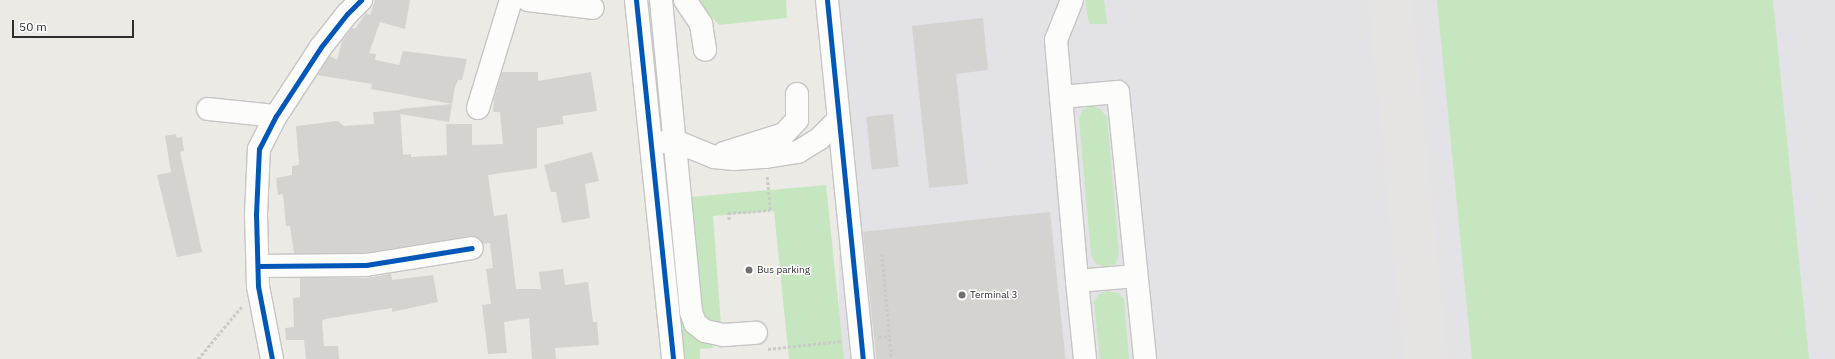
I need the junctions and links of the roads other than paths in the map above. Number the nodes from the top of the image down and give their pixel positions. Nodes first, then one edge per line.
1 (361, 0) edge
2 (511, 0) edge
3 (528, 0) edge
4 (636, 0) edge
5 (661, 0) edge
6 (684, 0) edge
7 (827, 0) edge
8 (1072, 0) edge
9 (593, 8) dead end
10 (706, 50) dead end
11 (797, 94) dead end
12 (1061, 97) junction
13 (478, 108) dead end
14 (208, 109) dead end
15 (276, 116) junction
16 (839, 119) junction
17 (675, 141) junction
18 (651, 143) junction
19 (714, 157) junction
20 (472, 248) dead end
21 (259, 276) junction
22 (1136, 276) junction
23 (1077, 281) junction
24 (760, 341) road end
25 (862, 349) edge
26 (272, 359) edge
27 (673, 359) edge
28 (1085, 359) edge
29 (1145, 359) edge

1 - 15 street
2 - 13 street
3 - 9 street
4 - 18 street
5 - 17 street
6 - 10 street
7 - 16 street
8 - 12 street
11 - 19 street
12 - 22 street
12 - 23 street
14 - 15 street
15 - 21 street
16 - 19 street
16 - 25 street
17 - 18 street
17 - 19 street
17 - 24 street
18 - 27 street
20 - 21 street
21 - 26 street
22 - 23 street
22 - 29 street
23 - 28 street

